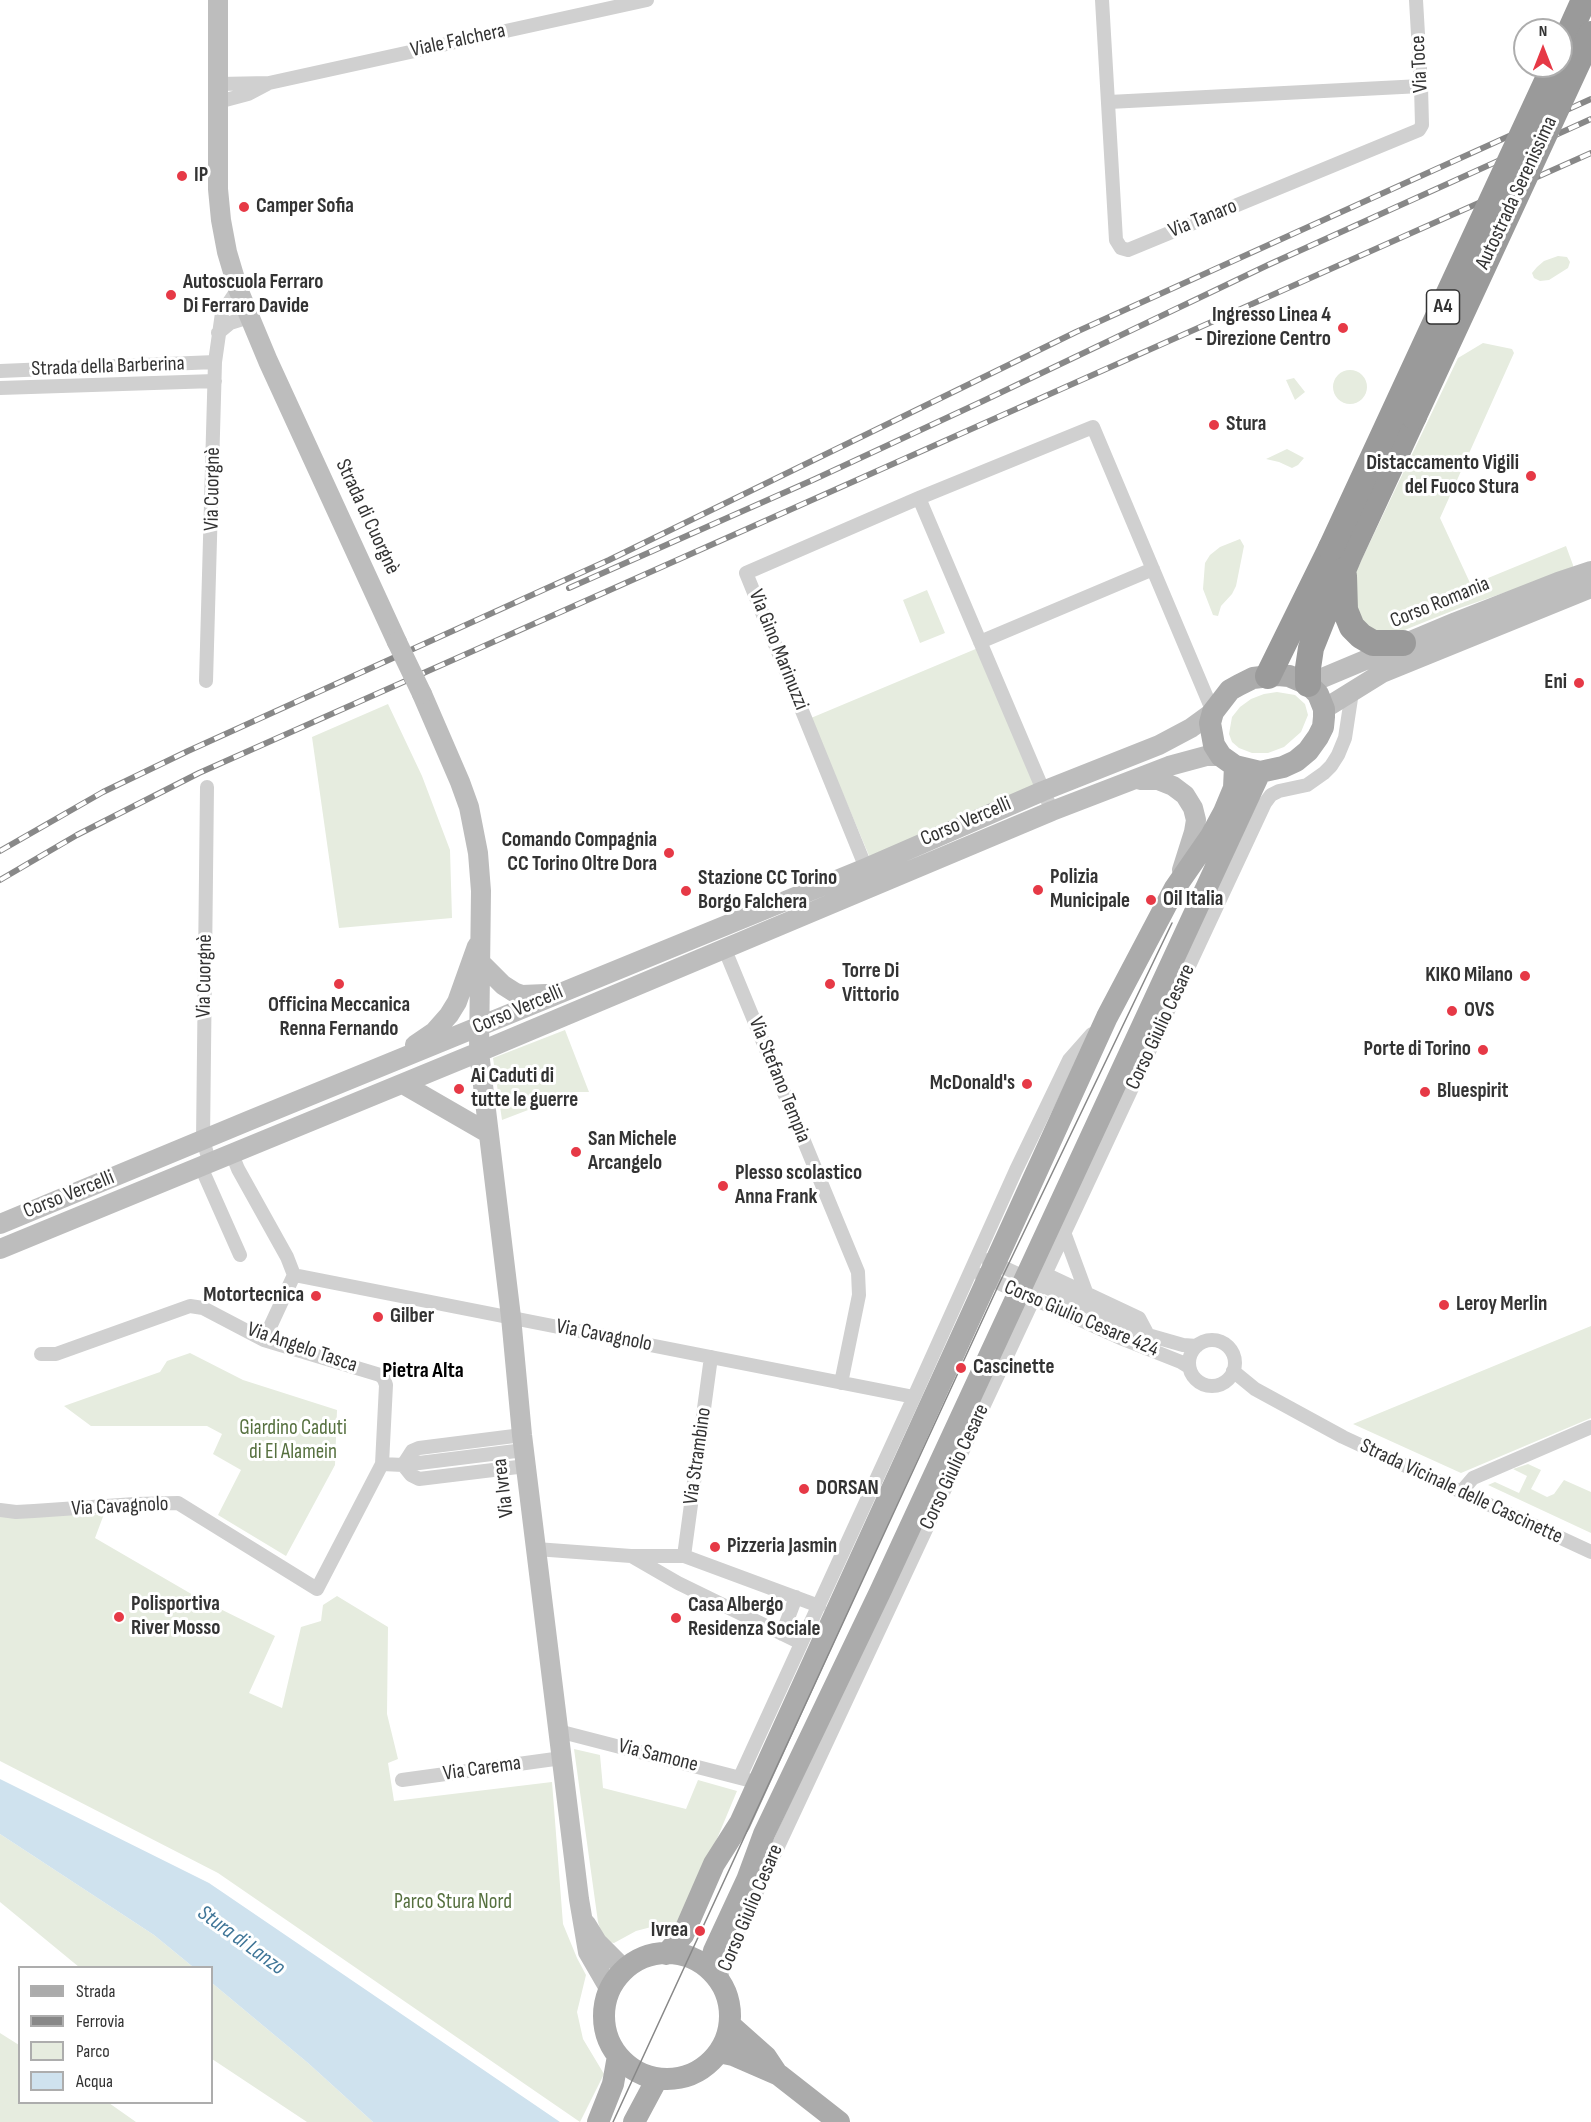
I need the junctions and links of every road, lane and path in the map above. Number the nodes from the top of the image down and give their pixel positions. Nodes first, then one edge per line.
1 (218, 0) edge
2 (647, 0) edge
3 (1102, 0) edge
4 (1416, 0) edge
5 (1584, 0) edge
6 (1573, 24) edge
7 (1591, 34) edge
8 (1549, 78) edge
9 (1421, 86) junction
10 (218, 93) junction
11 (1109, 102) junction
12 (1421, 128) joint
13 (238, 289) junction
14 (249, 317) junction
15 (218, 333) junction
16 (215, 362) junction
17 (0, 371) edge
18 (215, 381) junction
19 (0, 388) edge
20 (919, 498) junction
21 (1342, 556) junction
22 (1153, 569) junction
23 (1591, 571) edge
24 (1591, 588) edge
25 (980, 642) junction
26 (1403, 644) junction
27 (1268, 676) junction
28 (206, 681) dead end
29 (1308, 684) junction
30 (1352, 692) junction
31 (1324, 709) junction
32 (1213, 711) junction
33 (1318, 737) junction
34 (1340, 751) junction
35 (1228, 761) junction
36 (1260, 772) junction
37 (1128, 782) junction
38 (207, 787) dead end
39 (1043, 791) junction
40 (1052, 812) junction
41 (866, 868) junction
42 (1175, 888) junction
43 (481, 938) junction
44 (725, 950) junction
45 (1187, 950) junction
46 (481, 963) junction
47 (561, 992) junction
48 (480, 1026) junction
49 (479, 1052) junction
50 (393, 1062) junction
51 (403, 1084) junction
52 (488, 1133) junction
53 (203, 1140) junction
54 (232, 1154) junction
55 (206, 1166) junction
56 (0, 1224) edge
57 (1065, 1235) junction
58 (0, 1249) edge
59 (240, 1255) dead end
60 (983, 1267) junction
61 (294, 1275) junction
62 (1032, 1283) junction
63 (1086, 1292) junction
64 (511, 1317) junction
65 (1148, 1335) junction
66 (264, 1340) junction
67 (1197, 1346) junction
68 (41, 1354) dead end
69 (711, 1357) junction
70 (1189, 1367) junction
71 (1233, 1371) junction
72 (842, 1383) junction
73 (1223, 1383) junction
74 (1255, 1389) junction
75 (914, 1397) junction
76 (1591, 1426) edge
77 (524, 1450) junction
78 (382, 1464) junction
79 (403, 1465) junction
80 (1461, 1492) junction
81 (3, 1507) edge
82 (860, 1537) junction
83 (536, 1549) junction
84 (1591, 1552) edge
85 (631, 1556) junction
86 (684, 1556) junction
87 (317, 1589) joint
88 (796, 1597) junction
89 (819, 1606) junction
90 (782, 1634) junction
91 (801, 1643) junction
92 (558, 1731) junction
93 (562, 1758) junction
94 (402, 1780) dead end
95 (748, 1780) junction
96 (582, 1917) junction
97 (666, 1954) junction
98 (625, 1970) junction
99 (717, 1977) junction
100 (610, 1990) junction
101 (730, 2025) junction
102 (719, 2052) junction
103 (618, 2056) junction
104 (779, 2075) junction
105 (657, 2079) junction
106 (599, 2120) edge
107 (634, 2122) edge
108 (839, 2122) edge

1 - 10 main road, Strada di Cuorgnè
2 - 10 street, Viale Falchera
3 - 11 street, Via Tanaro
4 - 9 street, Via Toce
5 - 6 highway
7 - 21 highway, Autostrada Serenissima / A4, bridge
8 - 21 highway, Autostrada Serenissima / A4, bridge
9 - 11 street
9 - 12 street, Via Toce
10 - 13 main road, Strada di Cuorgnè
11 - 12 street, Via Tanaro
13 - 14 main road, Strada di Cuorgnè
13 - 15 street, Via Cuorgnè
14 - 15 street
14 - 43 main road, Strada di Cuorgnè, bridge
15 - 16 street, Via Cuorgnè
16 - 17 street, Strada della Barberina
16 - 18 street, Via Cuorgnè
18 - 19 street, Strada della Barberina
18 - 28 street, Via Cuorgnè
20 - 22 street
20 - 25 street
20 - 41 street, Via Gino Marinuzzi
21 - 26 highway
21 - 27 highway, Autostrada Serenissima / A4
21 - 29 highway, Autostrada Serenissima / A4
22 - 25 street
22 - 32 street
23 - 26 main road, Corso Romania
24 - 30 main road, Corso Romania
25 - 39 street
26 - 29 main road, Corso Romania
27 - 29 main road
27 - 32 main road
29 - 31 main road
30 - 31 main road, Corso Romania
30 - 34 street, Corso Giulio Cesare
31 - 33 main road
32 - 35 main road
32 - 39 main road, Corso Vercelli
33 - 34 street
33 - 36 main road
34 - 45 street, Corso Giulio Cesare
35 - 36 main road
35 - 37 main road, Corso Vercelli
35 - 42 main road
36 - 45 main road, Corso Giulio Cesare
37 - 40 main road, Corso Vercelli
37 - 42 main road
38 - 53 street, Via Cuorgnè
39 - 40 street
39 - 41 main road, Corso Vercelli
40 - 44 main road, Corso Vercelli
41 - 47 main road, Corso Vercelli
42 - 60 main road
43 - 46 main road, Strada di Cuorgnè
43 - 50 main road
44 - 49 main road, Corso Vercelli
44 - 72 street, Via Stefano Tempia
45 - 57 street, Corso Giulio Cesare
45 - 62 main road, Corso Giulio Cesare
46 - 47 main road
46 - 48 main road, Strada di Cuorgnè
47 - 48 main road, Corso Vercelli
48 - 49 main road, Strada di Cuorgnè
48 - 50 main road, Corso Vercelli
49 - 51 main road, Corso Vercelli
49 - 52 main road, Via Ivrea
50 - 53 main road, Corso Vercelli
51 - 52 main road
51 - 54 main road, Corso Vercelli
52 - 64 main road, Via Ivrea
53 - 55 street, Via Cuorgnè
53 - 56 main road, Corso Vercelli
54 - 55 main road, Corso Vercelli
54 - 61 street
55 - 58 main road, Corso Vercelli
55 - 59 street, Via Cuorgnè
57 - 62 street, Corso Giulio Cesare
57 - 63 street
60 - 62 street, Corso Giulio Cesare 424
60 - 75 street
60 - 82 main road
61 - 64 street, Via Cavagnolo
61 - 66 street
62 - 63 street, Corso Giulio Cesare 424
62 - 65 street, Corso Giulio Cesare 424
62 - 70 street, Corso Giulio Cesare 424
62 - 99 main road, Corso Giulio Cesare
63 - 65 street, Corso Giulio Cesare 424
64 - 69 street, Via Cavagnolo
64 - 77 main road, Via Ivrea
65 - 67 street, Corso Giulio Cesare 424
66 - 68 street, Via Angelo Tasca
66 - 78 street, Via Angelo Tasca
67 - 70 street
67 - 71 street
69 - 72 street, Via Cavagnolo
69 - 86 street, Via Strambino
70 - 73 street
71 - 73 street
71 - 74 street
72 - 75 street, Via Cavagnolo
73 - 74 street
74 - 80 street, Strada Vicinale delle Cascinette
75 - 82 street
76 - 80 street
77 - 79 street
77 - 79 street
77 - 83 main road, Via Ivrea
78 - 79 street
78 - 87 street, Via Angelo Tasca
80 - 84 street, Strada Vicinale delle Cascinette
81 - 87 street, Via Cavagnolo
82 - 89 street
82 - 95 main road
83 - 85 street
83 - 92 main road, Via Ivrea
85 - 86 street
85 - 90 street
86 - 88 street
88 - 89 street
88 - 90 street
89 - 91 street
90 - 91 street
91 - 95 street
92 - 93 main road, Via Ivrea
92 - 95 street, Via Samone
93 - 94 street, Via Carema
93 - 96 main road, Via Ivrea
95 - 97 main road
96 - 98 main road, Via Ivrea
96 - 100 main road, Via Ivrea
97 - 98 main road
97 - 99 main road
98 - 100 main road
99 - 101 main road
100 - 103 main road
101 - 102 main road
101 - 104 main road
102 - 104 main road
102 - 105 main road
103 - 105 main road
103 - 106 main road
104 - 108 main road
105 - 107 main road

